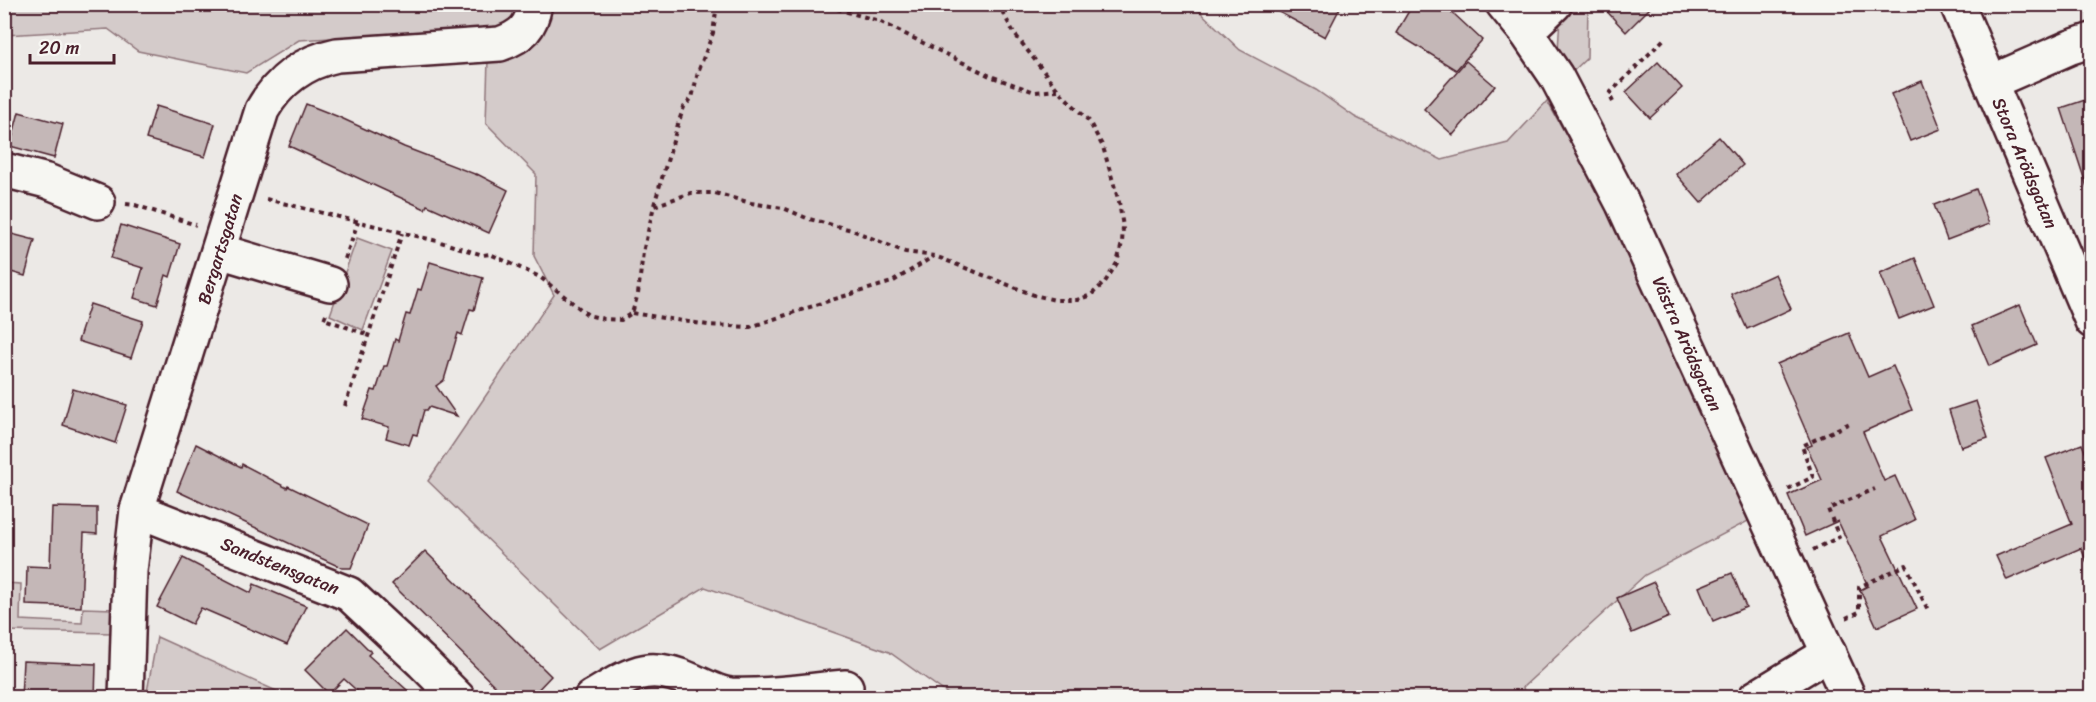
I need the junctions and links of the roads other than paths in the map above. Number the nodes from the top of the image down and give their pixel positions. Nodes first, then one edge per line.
1 (535, 4) edge
2 (1503, 4) edge
3 (1555, 4) edge
4 (1957, 4) edge
5 (1526, 32) junction
6 (2091, 40) edge
7 (1991, 82) junction
8 (4, 170) edge
9 (98, 201) road end
10 (221, 242) junction
11 (330, 284) dead end
12 (2091, 321) edge
13 (138, 510) junction
14 (1824, 643) junction
15 (846, 687) dead end
16 (126, 698) edge
17 (458, 698) edge
18 (591, 698) edge
19 (1755, 698) edge
20 (1849, 698) edge

1 - 10 street, Bergartsgatan
2 - 5 street, Västra Arödsgatan
3 - 5 street
4 - 7 street, Stora Arödsgatan
5 - 14 street, Västra Arödsgatan
6 - 7 street
7 - 12 street, Stora Arödsgatan
8 - 9 street
10 - 11 street
10 - 13 street, Bergartsgatan
13 - 16 street, Bergartsgatan
13 - 17 street, Sandstensgatan
14 - 19 street
14 - 20 street, Västra Arödsgatan
15 - 18 street

